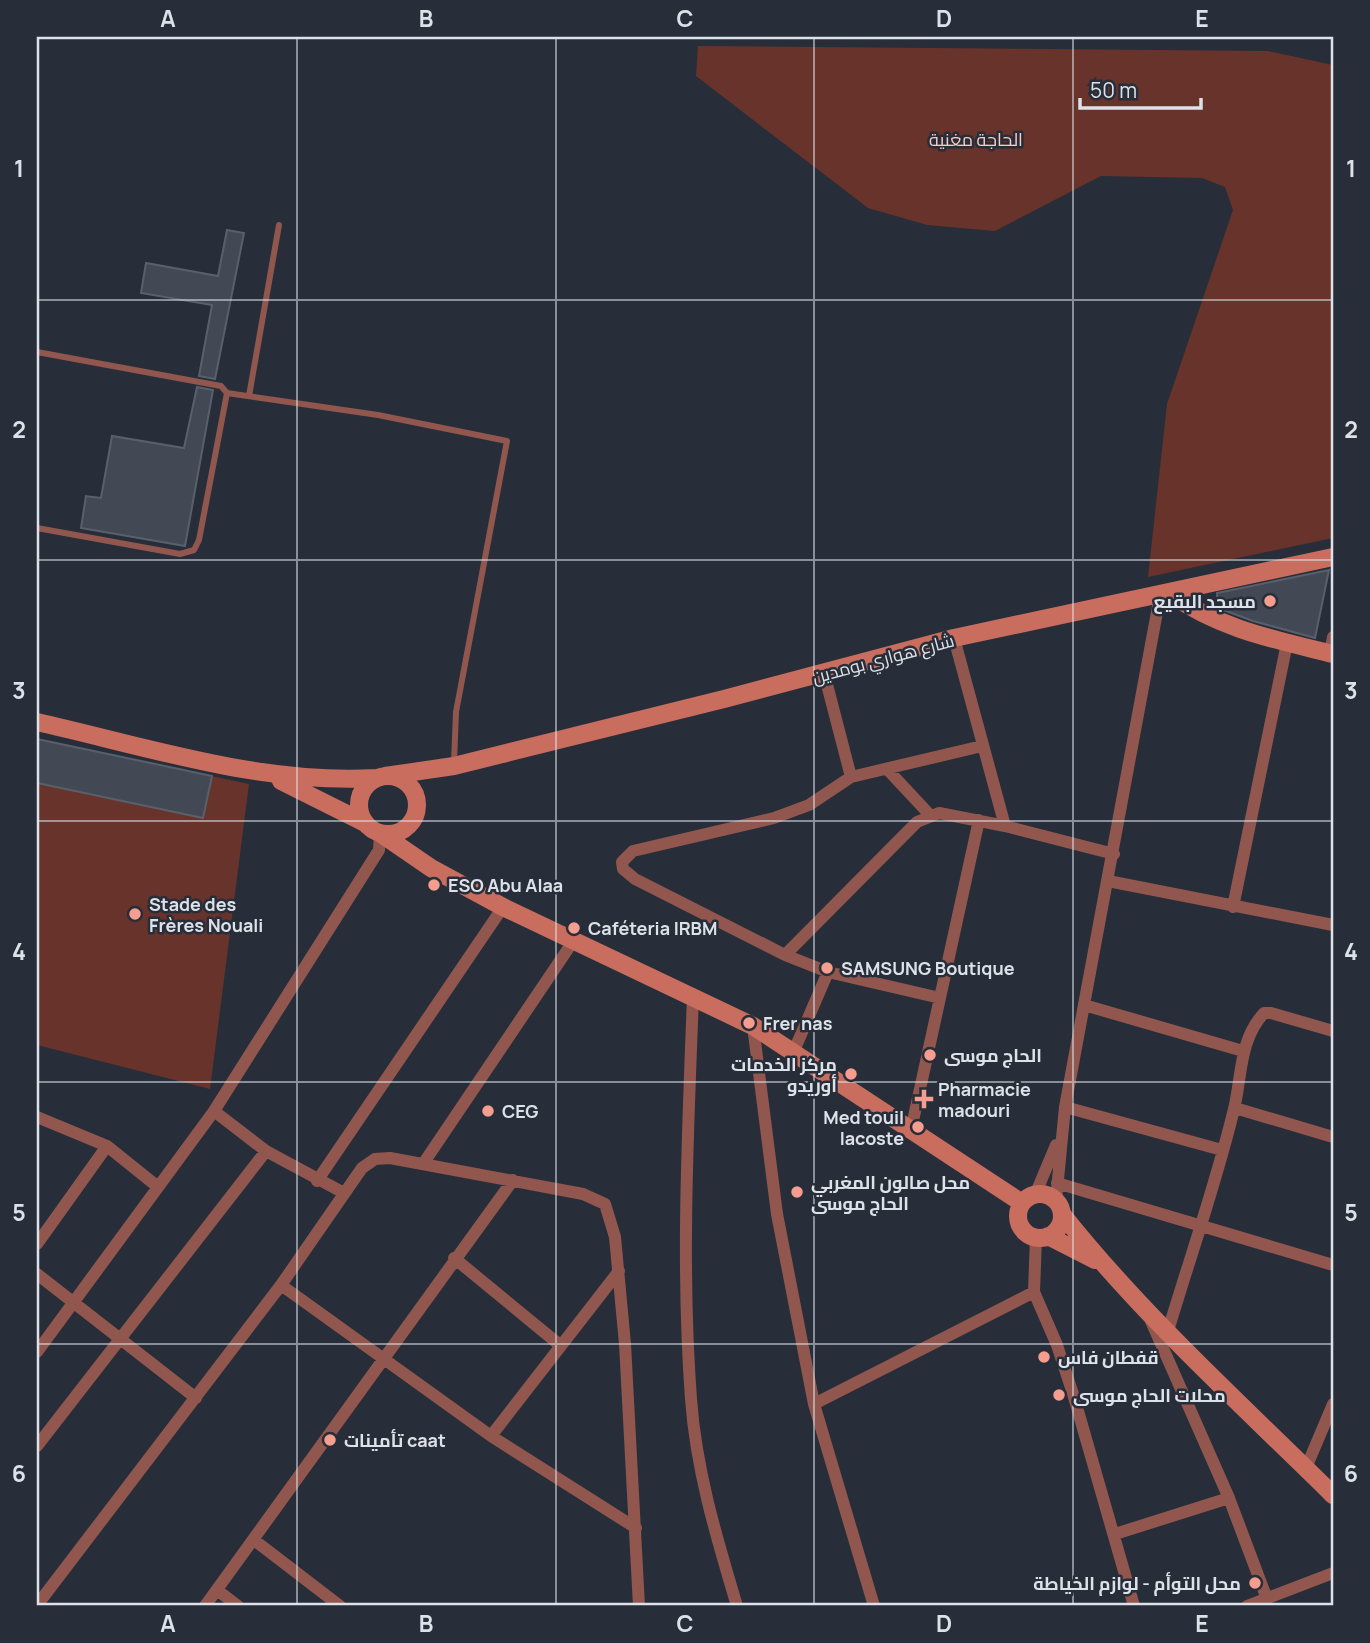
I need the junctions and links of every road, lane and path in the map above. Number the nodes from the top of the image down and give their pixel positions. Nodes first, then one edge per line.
1 (279, 225) dead end
2 (37, 352) edge
3 (226, 393) junction
4 (249, 396) junction
5 (37, 528) edge
6 (1333, 557) edge
7 (1166, 595) junction
8 (954, 638) junction
9 (1287, 643) junction
10 (1332, 648) edge
11 (824, 673) junction
12 (37, 722) edge
13 (982, 746) junction
14 (454, 766) junction
15 (887, 769) junction
16 (434, 770) junction
17 (269, 774) junction
18 (381, 777) junction
19 (852, 777) junction
20 (416, 805) junction
21 (930, 815) junction
22 (979, 820) junction
23 (1005, 826) junction
24 (373, 828) junction
25 (1114, 854) junction
26 (431, 868) junction
27 (1108, 881) junction
28 (503, 907) junction
29 (1233, 907) junction
30 (1333, 925) edge
31 (572, 943) junction
32 (785, 955) junction
33 (828, 972) junction
34 (693, 996) junction
35 (940, 998) junction
36 (1084, 1005) junction
37 (753, 1026) junction
38 (1333, 1031) edge
39 (1243, 1051) junction
40 (793, 1053) junction
41 (1065, 1107) junction
42 (1235, 1108) junction
43 (214, 1111) junction
44 (37, 1117) edge
45 (911, 1130) junction
46 (1061, 1135) junction
47 (1333, 1138) edge
48 (107, 1146) junction
49 (1222, 1150) junction
50 (266, 1151) junction
51 (423, 1164) junction
52 (317, 1181) junction
53 (513, 1181) junction
54 (158, 1186) junction
55 (344, 1193) junction
56 (1028, 1199) junction
57 (1058, 1199) junction
58 (1200, 1224) junction
59 (1042, 1237) junction
60 (37, 1244) edge
61 (454, 1258) junction
62 (1101, 1263) junction
63 (1333, 1265) edge
64 (619, 1271) junction
65 (37, 1274) edge
66 (281, 1285) junction
67 (1034, 1292) junction
68 (74, 1301) junction
69 (1148, 1314) junction
70 (1168, 1331) junction
71 (122, 1338) junction
72 (561, 1346) junction
73 (37, 1352) edge
74 (384, 1356) junction
75 (196, 1398) junction
76 (814, 1404) junction
77 (1333, 1404) edge
78 (491, 1436) junction
79 (37, 1446) edge
80 (1306, 1468) junction
81 (1333, 1495) edge
82 (1229, 1498) junction
83 (636, 1528) junction
84 (1115, 1534) junction
85 (254, 1540) junction
86 (1333, 1573) edge
87 (217, 1590) junction
88 (1267, 1599) junction
89 (42, 1601) edge
90 (205, 1606) edge
91 (238, 1606) edge
92 (340, 1606) edge
93 (639, 1606) edge
94 (737, 1606) edge
95 (874, 1606) edge
96 (1134, 1606) edge
97 (1251, 1606) edge

1 - 4 lane
2 - 3 lane
3 - 4 lane
3 - 5 lane
4 - 14 lane
6 - 7 street, شارع هواري بومدين
7 - 8 street, شارع هواري بومدين
7 - 9 street
7 - 25 street
8 - 11 street, شارع هواري بومدين
8 - 13 street
9 - 10 street
9 - 29 street
11 - 14 street, شارع هواري بومدين
11 - 19 street
12 - 17 street
13 - 15 street
13 - 23 street
14 - 16 street, شارع هواري بومدين
15 - 19 street
15 - 21 street
16 - 18 street, شارع هواري بومدين
16 - 20 street
17 - 18 street, شارع هواري بومدين
17 - 24 street
18 - 20 street
18 - 24 street
19 - 32 street
20 - 24 street
20 - 26 street
21 - 22 street
21 - 32 street
22 - 23 street
22 - 35 street
23 - 25 street
24 - 26 street
24 - 43 street
25 - 27 street
26 - 28 street
27 - 29 street
27 - 36 street
28 - 31 street
28 - 52 street
29 - 30 street
31 - 34 street
31 - 51 street
32 - 33 street
33 - 35 street
33 - 40 street
34 - 37 street
34 - 94 street
35 - 45 street
36 - 39 street
36 - 41 street
37 - 40 street
37 - 76 street
38 - 39 street
39 - 42 street
40 - 45 street
41 - 46 street
41 - 49 street
42 - 47 street
42 - 49 street
43 - 50 street
43 - 54 street
44 - 48 street
45 - 56 street
46 - 56 street
46 - 57 street
48 - 54 street
48 - 60 street
49 - 58 street
50 - 52 street
50 - 71 street
51 - 53 street
51 - 55 street
52 - 55 street
53 - 61 street
53 - 64 street
54 - 68 street
55 - 66 street
56 - 57 street
56 - 59 street
57 - 58 street
57 - 59 street
57 - 62 street
58 - 63 street
58 - 70 street
59 - 62 street
59 - 67 street
61 - 72 street
61 - 74 street
62 - 69 street
64 - 72 street
64 - 83 street
65 - 68 street
66 - 74 street
66 - 75 street
67 - 76 street
67 - 84 street
68 - 71 street
68 - 73 street
69 - 70 street
69 - 82 street
70 - 80 street
71 - 75 street
71 - 79 street
72 - 78 street
74 - 78 street
74 - 85 street
75 - 89 street
76 - 95 street
77 - 80 street
78 - 83 street
80 - 81 street
82 - 84 street
82 - 88 street
83 - 93 street
84 - 96 street
85 - 87 street
85 - 92 street
86 - 88 street
87 - 90 street
87 - 91 street
88 - 97 street

